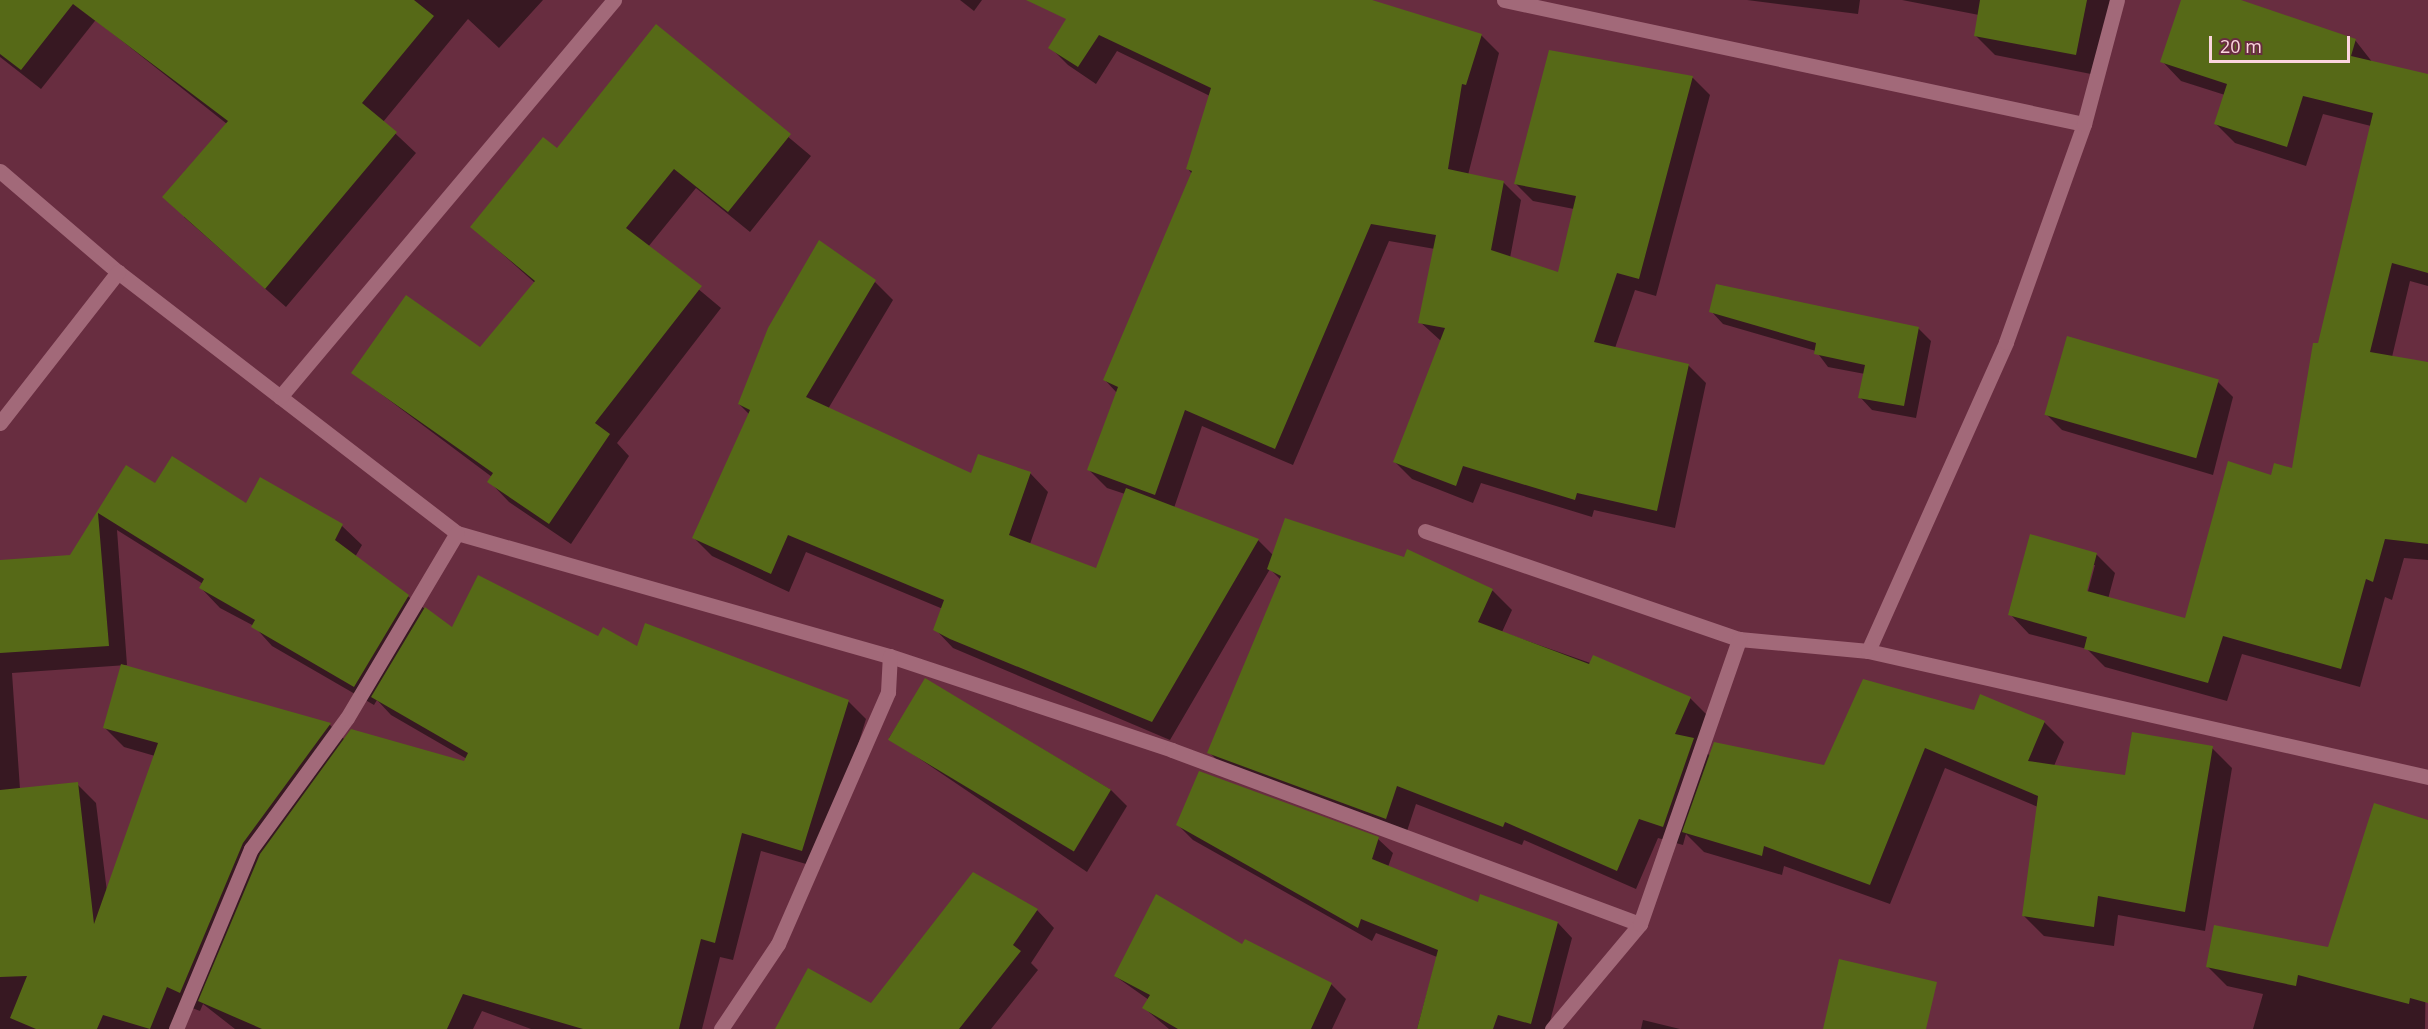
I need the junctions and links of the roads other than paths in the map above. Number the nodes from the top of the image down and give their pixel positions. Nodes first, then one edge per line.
1 (614, 0) edge
2 (1504, 0) edge
3 (2117, 0) edge
4 (2084, 124) junction
5 (0, 171) edge
6 (118, 272) junction
7 (280, 397) junction
8 (0, 423) edge
9 (1425, 531) dead end
10 (457, 533) junction
11 (1738, 639) junction
12 (1869, 651) junction
13 (890, 656) junction
14 (2428, 777) edge
15 (1640, 924) junction
16 (176, 1029) edge
17 (721, 1029) edge
18 (1552, 1029) edge

1 - 7 street
2 - 4 street
3 - 4 street
4 - 12 street
5 - 6 street
6 - 7 street
6 - 8 street
7 - 10 street
9 - 11 street
10 - 13 street
10 - 16 street
11 - 12 street
11 - 15 street
12 - 14 street
13 - 15 street
13 - 17 street
15 - 18 street

